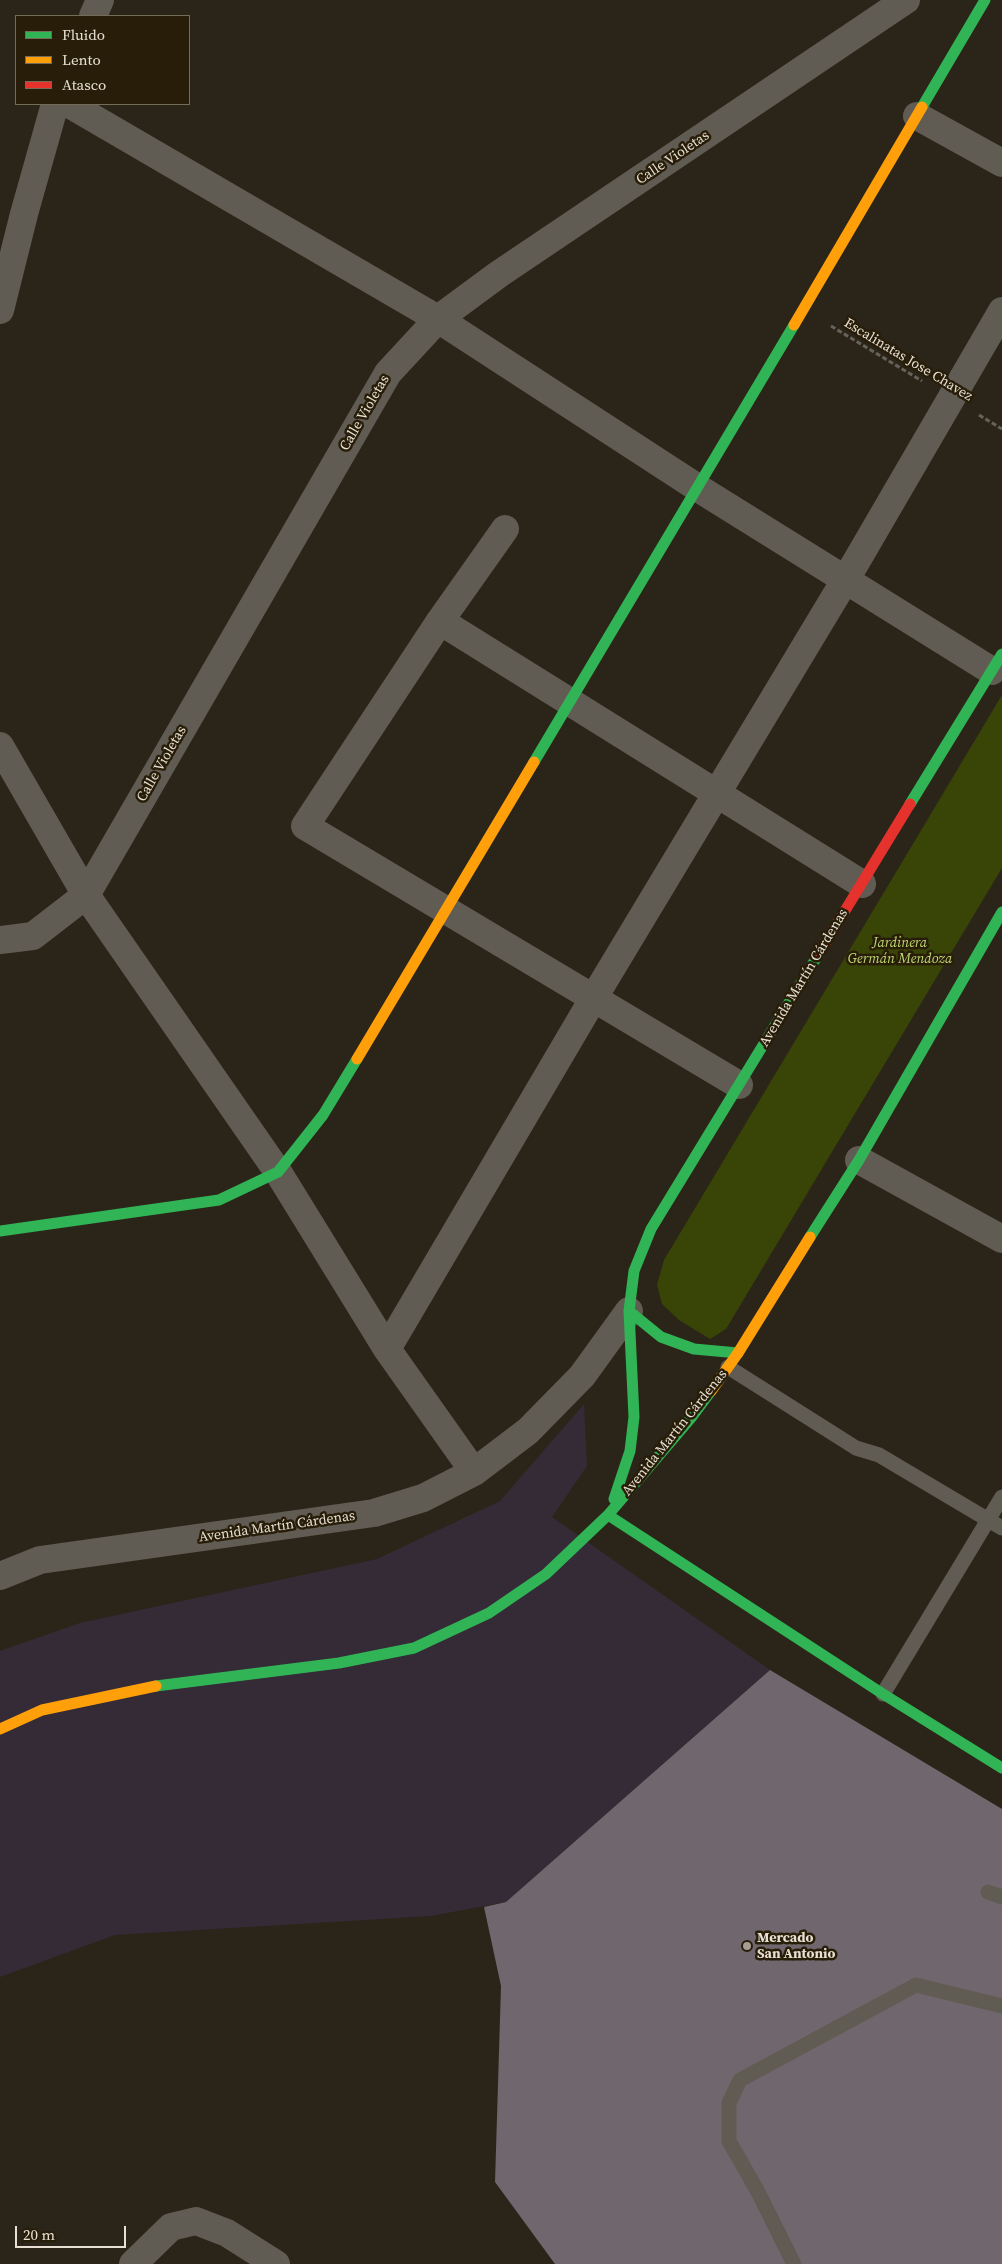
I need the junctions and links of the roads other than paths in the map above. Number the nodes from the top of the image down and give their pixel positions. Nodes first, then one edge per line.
1 (100, 0) edge
2 (906, 0) edge
3 (985, 0) edge
4 (93, 15) edge
5 (55, 105) edge
6 (71, 105) edge
7 (918, 116) junction
8 (1002, 163) edge
9 (0, 310) edge
10 (1002, 311) edge
11 (438, 319) junction
12 (698, 488) junction
13 (505, 529) dead end
14 (846, 579) junction
15 (440, 621) junction
16 (997, 662) edge
17 (570, 701) junction
18 (0, 746) edge
19 (717, 793) junction
20 (862, 884) junction
21 (86, 895) junction
22 (445, 910) junction
23 (998, 929) edge
24 (0, 940) edge
25 (593, 999) junction
26 (739, 1085) junction
27 (859, 1160) junction
28 (278, 1172) junction
29 (0, 1231) edge
30 (1002, 1239) edge
31 (629, 1311) junction
32 (387, 1349) junction
33 (738, 1352) junction
34 (728, 1367) junction
35 (474, 1472) junction
36 (1002, 1497) edge
37 (608, 1515) junction
38 (988, 1520) junction
39 (1002, 1528) edge
40 (0, 1576) edge
41 (883, 1694) junction
42 (0, 1730) edge
43 (1002, 1768) edge
44 (1002, 2006) edge
45 (132, 2264) edge
46 (276, 2264) edge
47 (795, 2264) edge

1 - 4 street
2 - 11 street, Calle Violetas
3 - 7 main road
5 - 9 street
6 - 11 street
7 - 8 street
7 - 12 main road
10 - 14 street
11 - 12 street
11 - 21 street, Calle Violetas
12 - 14 street
12 - 17 main road
13 - 15 street
14 - 16 street
14 - 19 street
15 - 17 street
15 - 22 street
16 - 20 main road, Avenida Martín Cárdenas
17 - 19 street
17 - 22 main road
18 - 21 street
19 - 20 street
19 - 25 street
20 - 26 main road, Avenida Martín Cárdenas
21 - 24 street, Calle Violetas
21 - 28 street
22 - 25 street
22 - 28 main road
23 - 27 main road, Avenida Martín Cárdenas
25 - 26 street
25 - 32 street
26 - 31 main road, Avenida Martín Cárdenas
27 - 30 street
27 - 33 main road, Avenida Martín Cárdenas
28 - 29 main road
28 - 32 street
31 - 33 main road
31 - 35 street, Avenida Martín Cárdenas
31 - 37 main road, Avenida Martín Cárdenas
32 - 35 street
33 - 34 main road, Avenida Martín Cárdenas
34 - 37 main road, Avenida Martín Cárdenas
34 - 38 lane
35 - 40 street, Avenida Martín Cárdenas
36 - 38 lane
37 - 41 main road
37 - 42 main road, Avenida Martín Cárdenas
38 - 39 lane
38 - 41 lane
41 - 43 main road
44 - 47 lane
45 - 46 street

